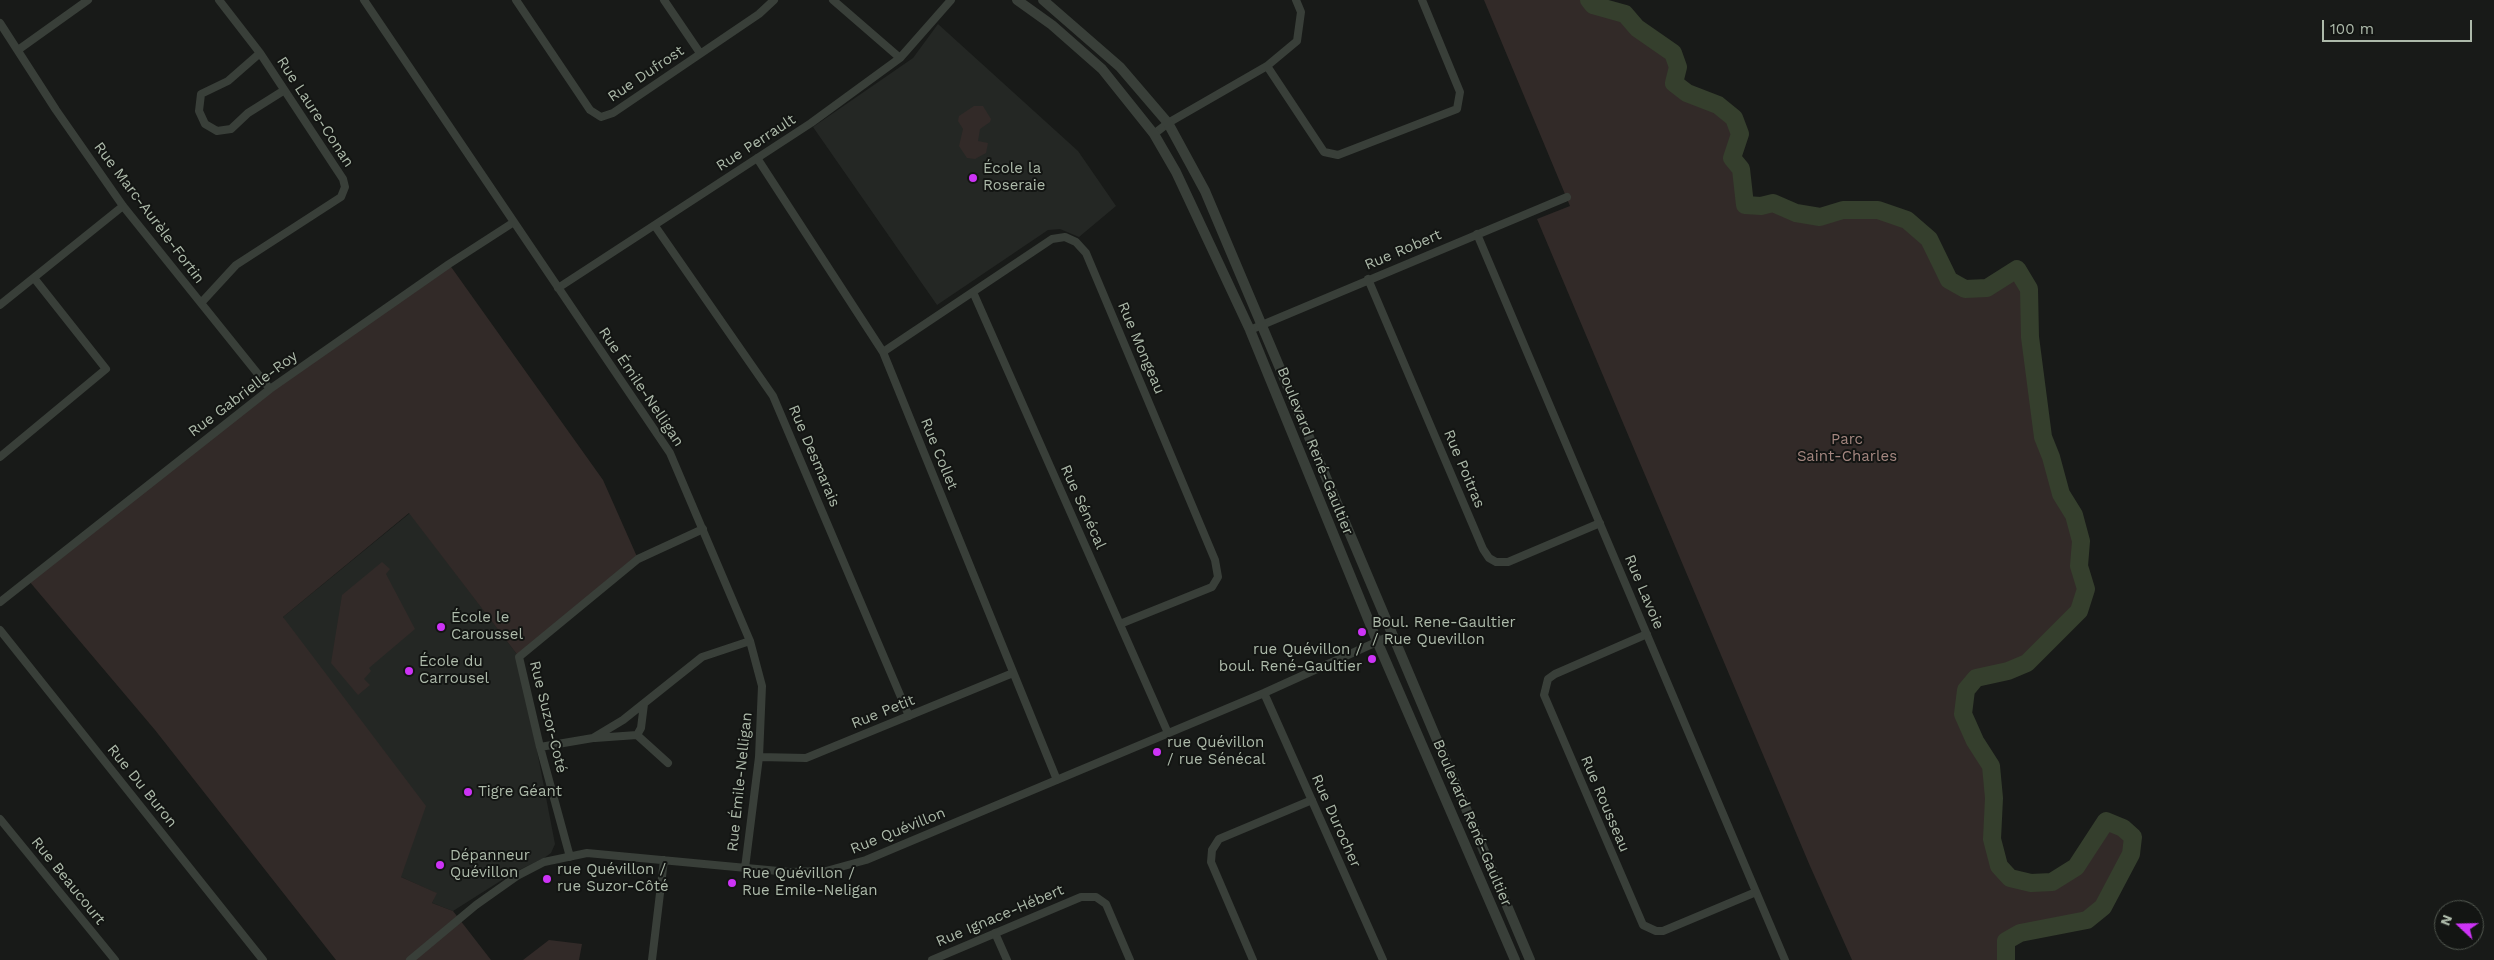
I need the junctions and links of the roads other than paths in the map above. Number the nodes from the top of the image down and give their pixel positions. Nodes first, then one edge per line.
1 (88, 0) edge
2 (219, 0) edge
3 (364, 0) edge
4 (516, 0) edge
5 (664, 0) edge
6 (774, 0) edge
7 (834, 0) edge
8 (951, 0) edge
9 (1017, 0) edge
10 (1044, 0) edge
11 (1296, 0) edge
12 (1422, 0) edge
13 (0, 23) edge
14 (18, 50) junction
15 (260, 53) junction
16 (700, 53) junction
17 (900, 58) junction
18 (1268, 66) junction
19 (283, 91) junction
20 (1168, 122) junction
21 (1154, 134) junction
22 (757, 158) junction
23 (1567, 197) dead end
24 (123, 206) junction
25 (514, 222) junction
26 (656, 226) junction
27 (1477, 234) junction
28 (34, 278) junction
29 (1368, 279) junction
30 (558, 288) junction
31 (973, 292) junction
32 (201, 303) junction
33 (0, 305) edge
34 (1262, 324) junction
35 (1250, 330) junction
36 (883, 352) junction
37 (270, 389) junction
38 (0, 457) edge
39 (1600, 523) junction
40 (703, 529) junction
41 (0, 602) edge
42 (1120, 624) junction
43 (0, 630) edge
44 (1647, 634) junction
45 (1392, 635) junction
46 (750, 641) junction
47 (1377, 641) junction
48 (1013, 673) junction
49 (1264, 693) junction
50 (644, 704) junction
51 (909, 716) junction
52 (1168, 734) junction
53 (637, 735) junction
54 (593, 738) junction
55 (540, 747) junction
56 (760, 757) junction
57 (668, 763) dead end
58 (1057, 780) junction
59 (1312, 800) junction
60 (0, 819) edge
61 (570, 856) junction
62 (664, 860) junction
63 (745, 868) junction
64 (1756, 892) junction
65 (995, 933) junction
66 (115, 960) edge
67 (263, 960) edge
68 (410, 960) edge
69 (652, 960) edge
70 (932, 960) edge
71 (1007, 960) edge
72 (1130, 960) edge
73 (1253, 960) edge
74 (1383, 960) edge
75 (1515, 960) edge
76 (1530, 960) edge
77 (1785, 960) edge

1 - 14 street
2 - 15 street, Rue Laure-Conan
3 - 25 street, Rue Émile-Nelligan
4 - 16 street, Rue Dufrost
5 - 16 street
6 - 16 street, Rue Dufrost
7 - 17 street
8 - 17 street, Rue Perrault
9 - 21 street, Boulevard René-Gaultier
10 - 20 street, Boulevard René-Gaultier
11 - 18 street
12 - 18 street
13 - 14 street, Rue Marc-Aurèle-Fortin
14 - 24 street, Rue Marc-Aurèle-Fortin
15 - 19 street, Rue Laure-Conan
15 - 19 street
17 - 22 street, Rue Perrault
18 - 20 street
19 - 32 street, Rue Laure-Conan
20 - 21 street
20 - 34 street, Boulevard René-Gaultier
21 - 35 street, Boulevard René-Gaultier
22 - 26 street, Rue Perrault
22 - 36 street, Rue Collet
23 - 27 street, Rue Robert
24 - 28 street
24 - 32 street, Rue Marc-Aurèle-Fortin
25 - 30 street, Rue Émile-Nelligan
25 - 37 street, Rue Gabrielle-Roy
26 - 30 street, Rue Perrault
26 - 51 street, Rue Desmarais
27 - 29 street, Rue Robert
27 - 39 street, Rue Lavoie
28 - 33 street
28 - 38 street
29 - 34 street, Rue Robert
29 - 39 street, Rue Poitras
30 - 40 street, Rue Émile-Nelligan
31 - 36 street, Rue Mongeau
31 - 42 street, Rue Sénécal
31 - 42 street, Rue Mongeau
32 - 37 street, Rue Marc-Aurèle-Fortin
34 - 35 street, Rue Robert
34 - 45 street, Boulevard René-Gaultier
35 - 47 street, Boulevard René-Gaultier
36 - 48 street, Rue Collet
37 - 41 street, Rue Gabrielle-Roy
39 - 44 street, Rue Lavoie
40 - 46 street, Rue Émile-Nelligan
40 - 55 street, Rue Suzor-Coté
42 - 52 street, Rue Sénécal
43 - 67 street, Rue Du Buron
44 - 64 street, Rue Lavoie
44 - 64 street, Rue Rousseau
45 - 47 street, Rue Quévillon
45 - 76 street, Boulevard René-Gaultier
46 - 50 street
46 - 56 street, Rue Émile-Nelligan
47 - 49 street, Rue Quévillon
47 - 75 street, Boulevard René-Gaultier
48 - 51 street, Rue Petit
48 - 58 street, Rue Collet
49 - 52 street, Rue Quévillon
49 - 59 street, Rue Durocher
50 - 53 street
50 - 54 street
51 - 56 street, Rue Petit
52 - 58 street, Rue Quévillon
53 - 54 street
53 - 57 street
54 - 55 street
55 - 61 street, Rue Suzor-Coté
56 - 63 street, Rue Émile-Nelligan
58 - 63 street, Rue Quévillon
59 - 73 street
59 - 74 street, Rue Durocher
60 - 66 street, Rue Beaucourt
61 - 62 street, Rue Quévillon
61 - 68 street, Rue Quévillon
62 - 63 street, Rue Quévillon
62 - 69 street
64 - 77 street, Rue Lavoie
65 - 70 street, Rue Ignace-Hébert
65 - 71 street
65 - 72 street, Rue Ignace-Hébert

